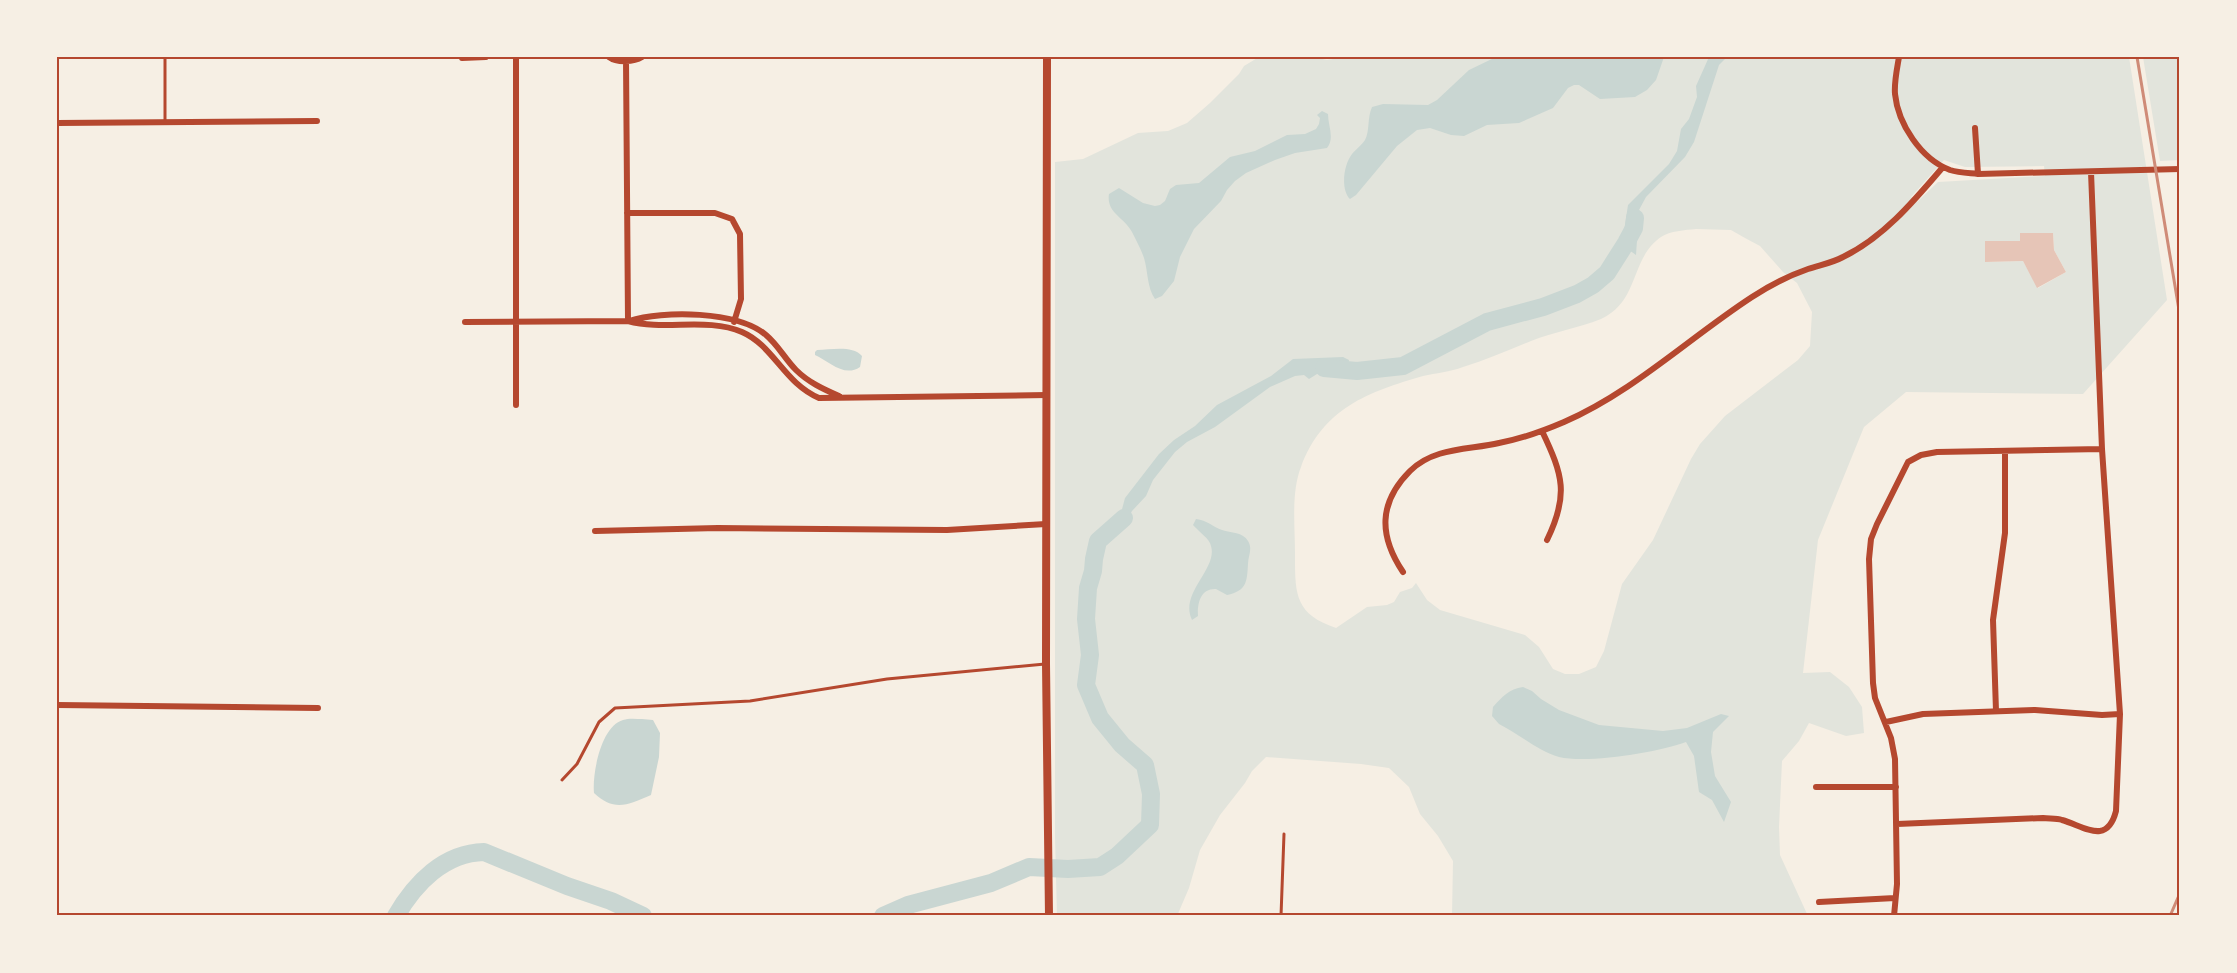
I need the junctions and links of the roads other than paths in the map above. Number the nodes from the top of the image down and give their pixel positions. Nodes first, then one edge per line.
1 (165, 57) edge
2 (486, 57) edge
3 (516, 57) edge
4 (609, 57) edge
5 (642, 57) edge
6 (1047, 57) edge
7 (1899, 57) edge
8 (462, 58) edge
9 (626, 60) junction
10 (165, 121) junction
11 (317, 121) dead end
12 (57, 123) edge
13 (1975, 128) dead end
14 (1943, 167) junction
15 (2180, 169) edge
16 (2091, 172) junction
17 (1978, 174) junction
18 (627, 213) junction
19 (735, 320) junction
20 (516, 321) junction
21 (628, 321) junction
22 (465, 322) dead end
23 (732, 329) junction
24 (1047, 395) junction
25 (840, 396) junction
26 (516, 405) dead end
27 (1542, 431) junction
28 (2102, 449) junction
29 (2004, 451) junction
30 (1046, 524) junction
31 (595, 531) dead end
32 (1547, 540) dead end
33 (1403, 572) dead end
34 (1046, 664) junction
35 (57, 705) edge
36 (318, 708) dead end
37 (1996, 711) junction
38 (2121, 714) junction
39 (1886, 722) junction
40 (562, 780) dead end
41 (1816, 787) dead end
42 (1896, 787) junction
43 (1897, 824) junction
44 (1284, 834) dead end
45 (1896, 898) junction
46 (1819, 902) dead end
47 (1049, 916) edge
48 (1281, 916) edge
49 (1894, 916) edge

1 - 10 lane
2 - 8 street
3 - 20 street
4 - 9 street
5 - 9 street
6 - 24 street
7 - 14 street
9 - 18 street
10 - 11 street
10 - 12 street
13 - 17 street
14 - 17 street
14 - 27 street
15 - 16 street
16 - 17 street
16 - 28 street
18 - 19 street
18 - 21 street
19 - 21 street
19 - 23 street
19 - 25 street
20 - 21 street
20 - 22 street
20 - 26 street
21 - 23 street
23 - 25 street
24 - 25 street
24 - 30 street
27 - 32 street
27 - 33 street
28 - 29 street
28 - 38 street
29 - 37 street
29 - 39 street
30 - 31 street
30 - 34 street
34 - 40 lane
34 - 47 street
35 - 36 street
37 - 38 street
37 - 39 street
38 - 43 street
39 - 42 street
41 - 42 street
42 - 43 street
43 - 45 street
44 - 48 lane
45 - 46 street
45 - 49 street

